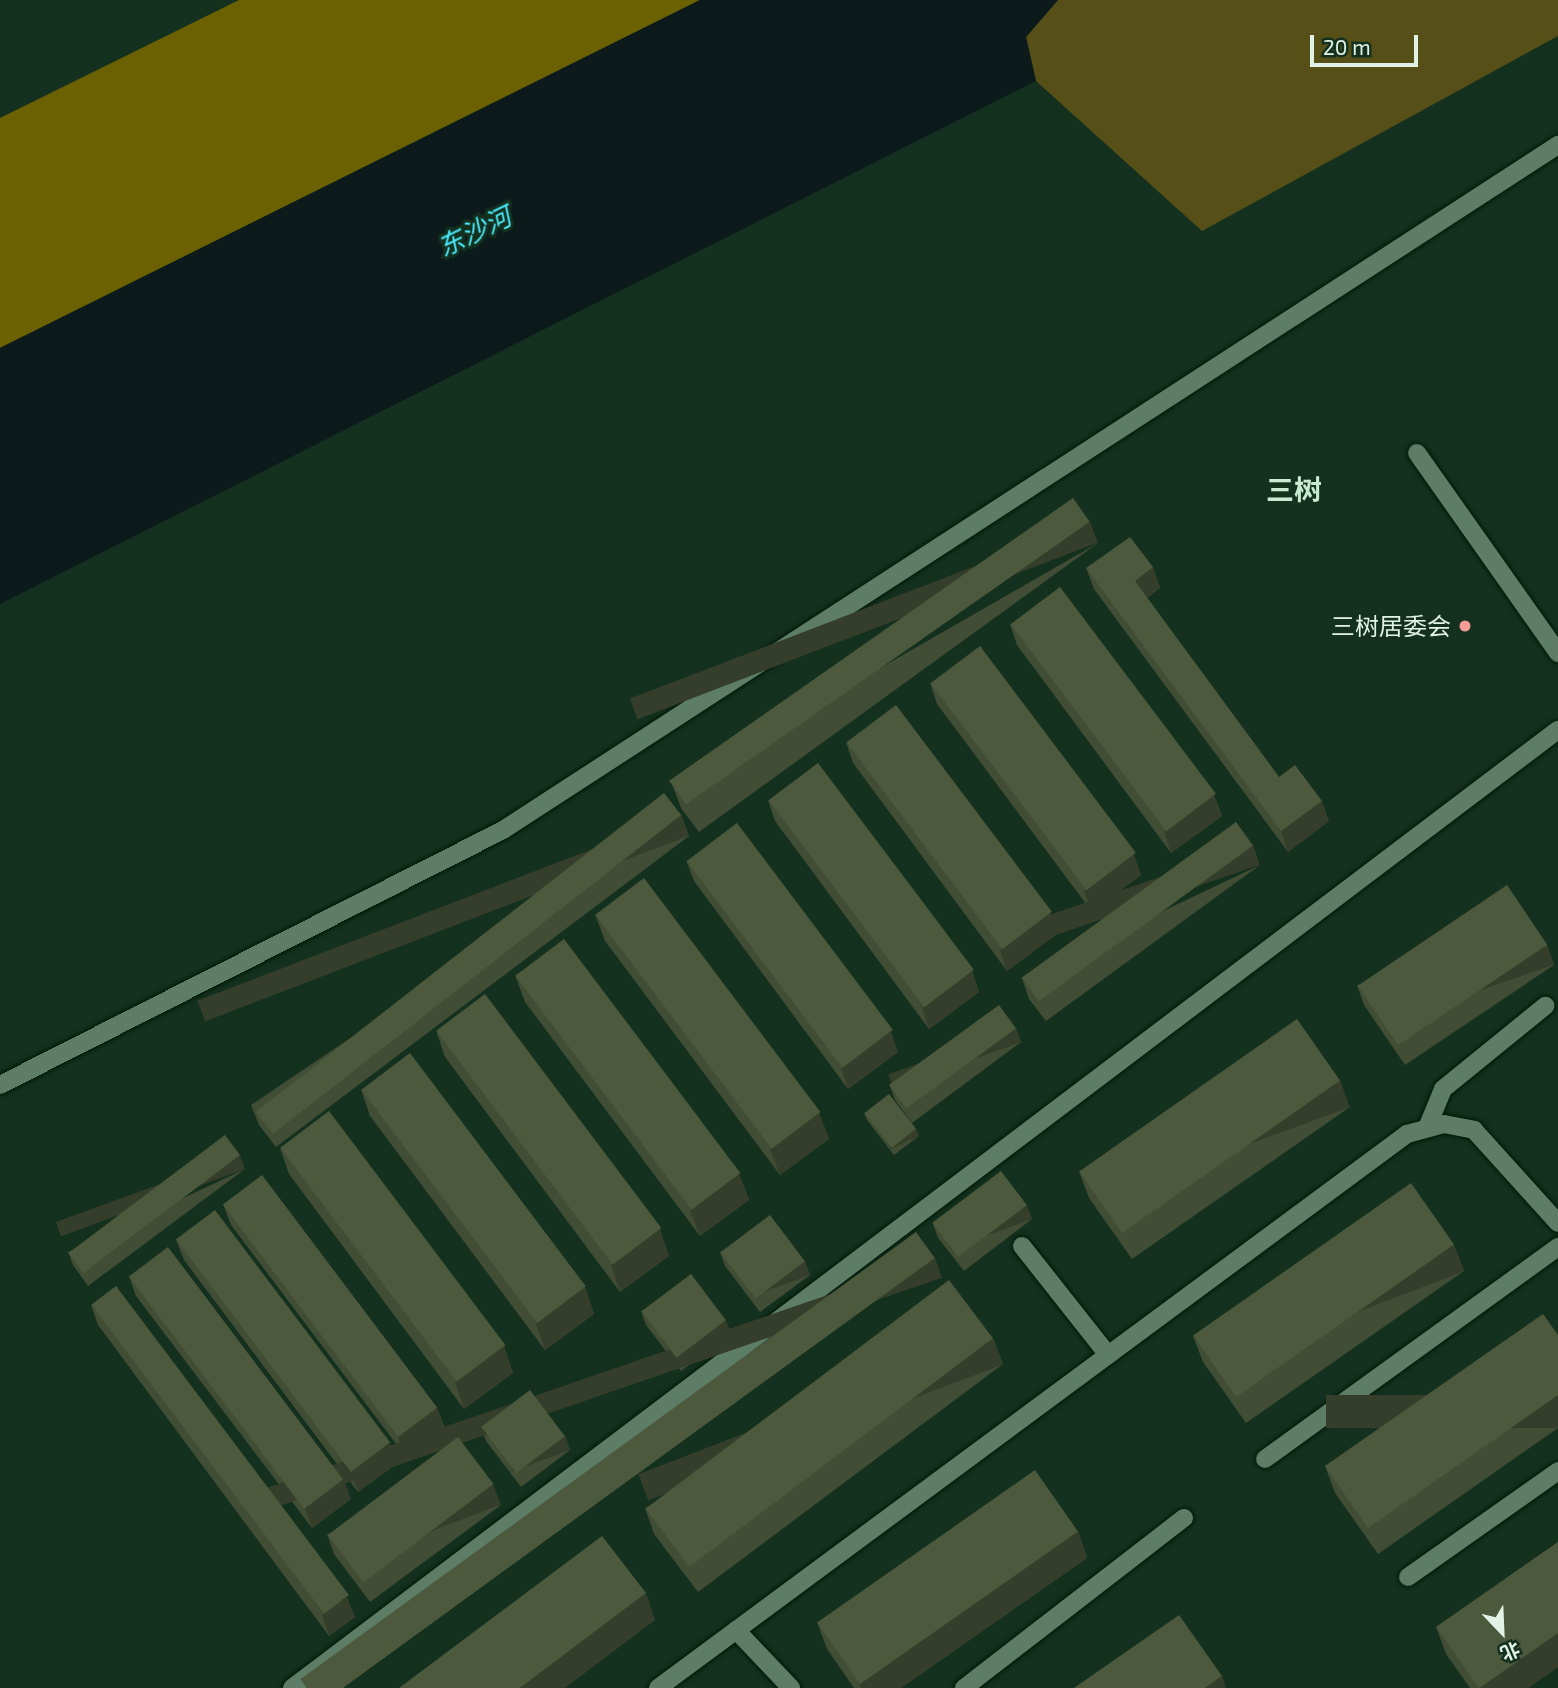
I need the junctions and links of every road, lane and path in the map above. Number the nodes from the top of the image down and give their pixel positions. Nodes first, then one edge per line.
1 (1558, 145) edge
2 (1417, 453) dead end
3 (1558, 653) edge
4 (1558, 730) edge
5 (1545, 1006) dead end
6 (0, 1086) edge
7 (1427, 1128) junction
8 (1552, 1206) edge
9 (1558, 1223) edge
10 (1021, 1245) dead end
11 (1558, 1247) edge
12 (1108, 1355) junction
13 (1265, 1460) dead end
14 (1558, 1471) edge
15 (1184, 1518) dead end
16 (1408, 1577) dead end
17 (736, 1630) junction
18 (292, 1688) edge
19 (658, 1688) edge
20 (791, 1688) edge
21 (964, 1688) edge

1 - 6 street
2 - 3 street
4 - 18 street
5 - 7 street
7 - 8 street
7 - 12 street
8 - 9 street
10 - 12 street
11 - 13 street
12 - 17 street
14 - 16 street
15 - 21 street
17 - 19 street
17 - 20 street

